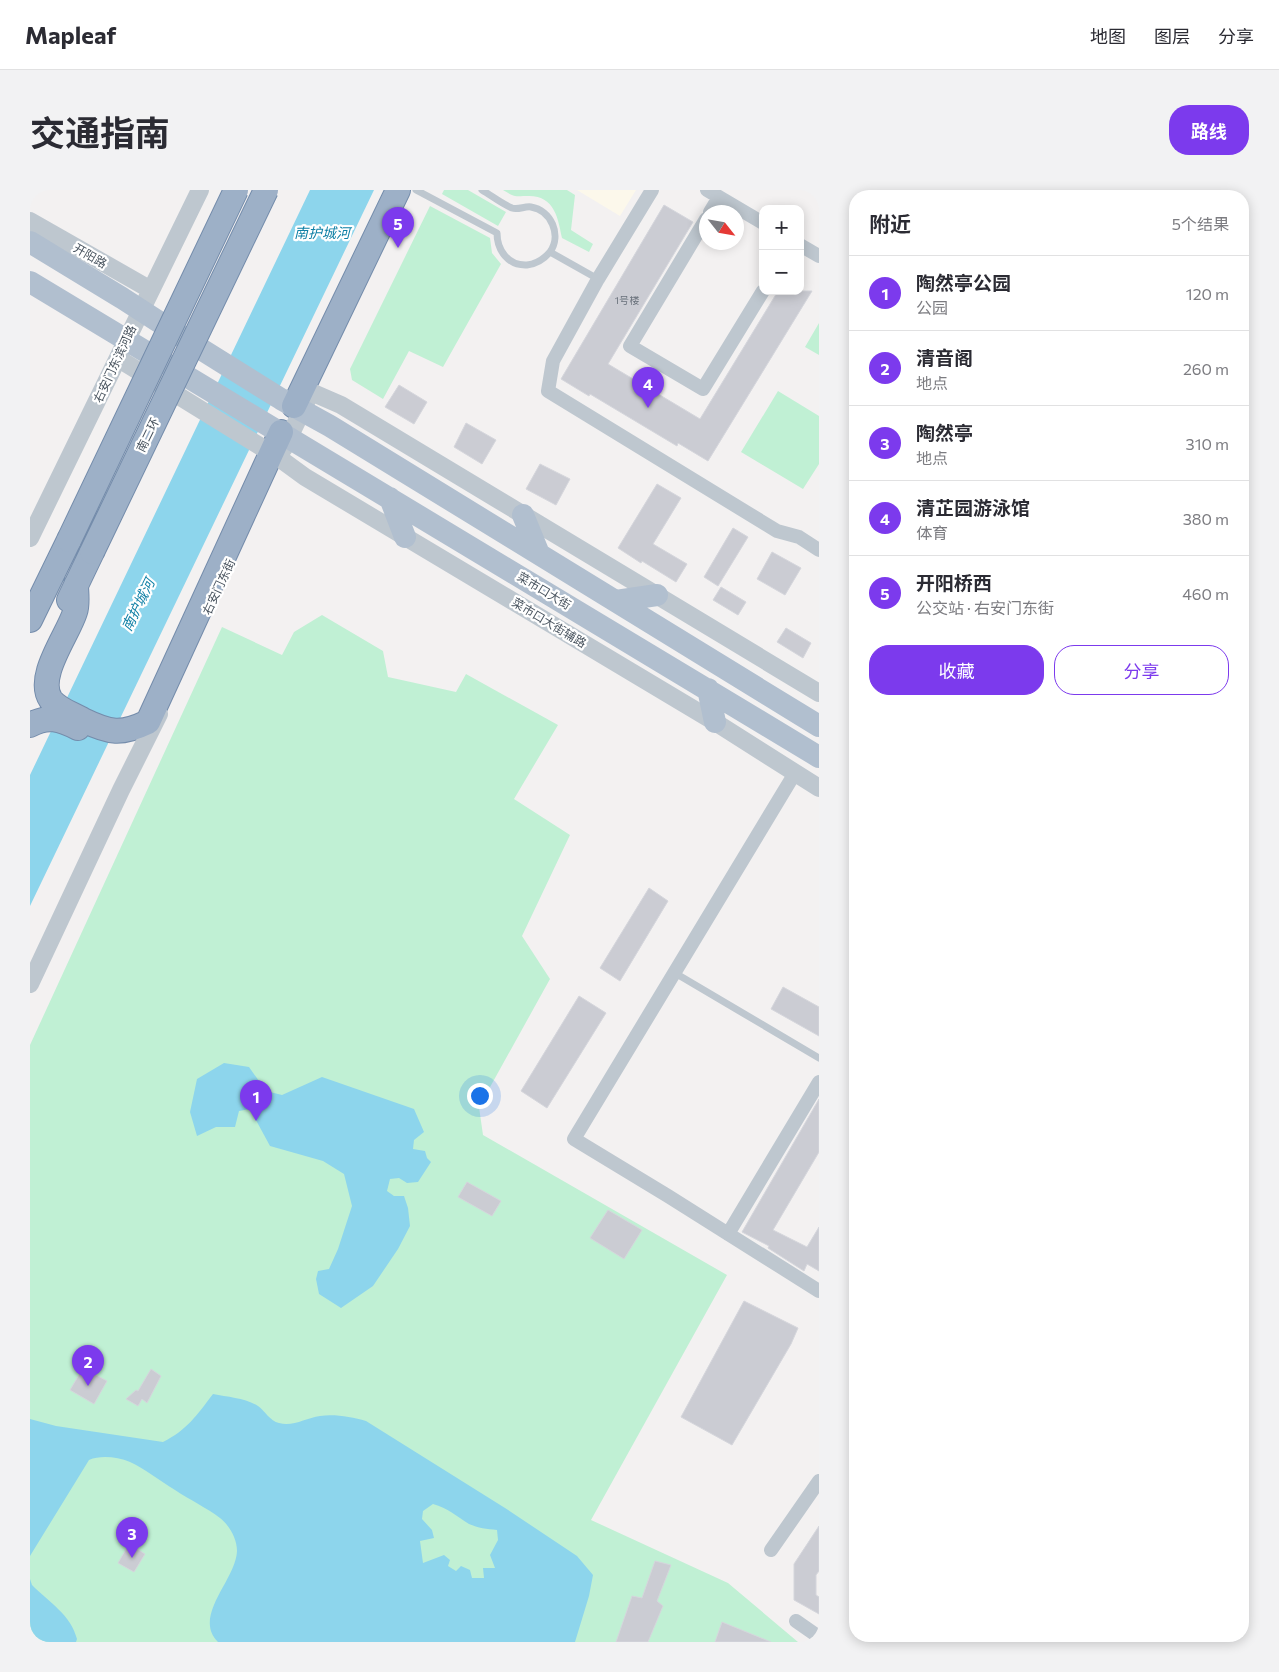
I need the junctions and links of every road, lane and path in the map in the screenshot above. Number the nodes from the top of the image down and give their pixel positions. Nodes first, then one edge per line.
1 (200, 190) edge
2 (236, 190) edge
3 (266, 190) edge
4 (398, 190) edge
5 (408, 190) edge
6 (416, 190) edge
7 (482, 190) edge
8 (652, 190) edge
9 (707, 190) edge
10 (720, 197) junction
11 (715, 205) edge
12 (30, 221) edge
13 (759, 221) edge
14 (699, 231) edge
15 (30, 242) edge
16 (804, 247) edge
17 (550, 252) junction
18 (819, 256) edge
19 (598, 279) junction
20 (30, 282) edge
21 (151, 290) junction
22 (761, 295) edge
23 (141, 310) junction
24 (122, 350) junction
25 (297, 402) junction
26 (280, 431) junction
27 (269, 452) junction
28 (390, 498) junction
29 (523, 515) junction
30 (405, 537) junction
31 (30, 538) edge
32 (819, 550) edge
33 (539, 554) junction
34 (76, 585) junction
35 (657, 595) junction
36 (616, 601) junction
37 (30, 620) edge
38 (30, 680) edge
39 (708, 689) junction
40 (819, 693) edge
41 (41, 714) edge
42 (715, 722) junction
43 (819, 726) edge
44 (132, 738) junction
45 (819, 757) edge
46 (794, 772) junction
47 (819, 788) edge
48 (675, 974) junction
49 (30, 984) edge
50 (819, 1058) edge
51 (819, 1082) edge
52 (728, 1234) junction
53 (819, 1291) edge
54 (819, 1481) edge
55 (770, 1550) dead end
56 (796, 1622) dead end
57 (819, 1637) edge

1 - 21 street, 右安门东滨河路
2 - 37 highway, bridge
3 - 34 highway, 南二环, bridge
4 - 25 highway
5 - 25 street
6 - 17 lane
7 - 17 lane
8 - 19 street
9 - 10 street
10 - 11 street
10 - 13 street
12 - 21 street, 开阳路
14 - 22 street
15 - 23 main road, 开阳路
16 - 18 street
17 - 19 lane
19 - 32 street
20 - 24 main road
21 - 23 street, 右安门东滨河路
23 - 24 street, 右安门东滨河路
23 - 25 main road, 开阳路
24 - 26 main road, 菜市口大街
24 - 27 street, 菜市口大街辅路
24 - 31 street, 右安门东滨河路
25 - 26 street
25 - 29 street
25 - 33 main road
26 - 27 highway
26 - 28 main road, 菜市口大街
27 - 30 street, 菜市口大街辅路
27 - 44 highway
28 - 30 main road
28 - 39 main road, 菜市口大街
29 - 33 main road
29 - 35 street
30 - 42 street, 菜市口大街辅路
33 - 36 main road
34 - 38 highway, 南二环
34 - 41 highway
35 - 36 main road
35 - 40 street
36 - 43 main road
39 - 42 main road
39 - 45 main road, 菜市口大街
41 - 44 highway
42 - 46 street, 菜市口大街辅路
44 - 49 street
46 - 47 street, 菜市口大街辅路
46 - 48 street
48 - 50 lane
48 - 52 street
51 - 52 street
52 - 53 street
54 - 55 street
56 - 57 street

